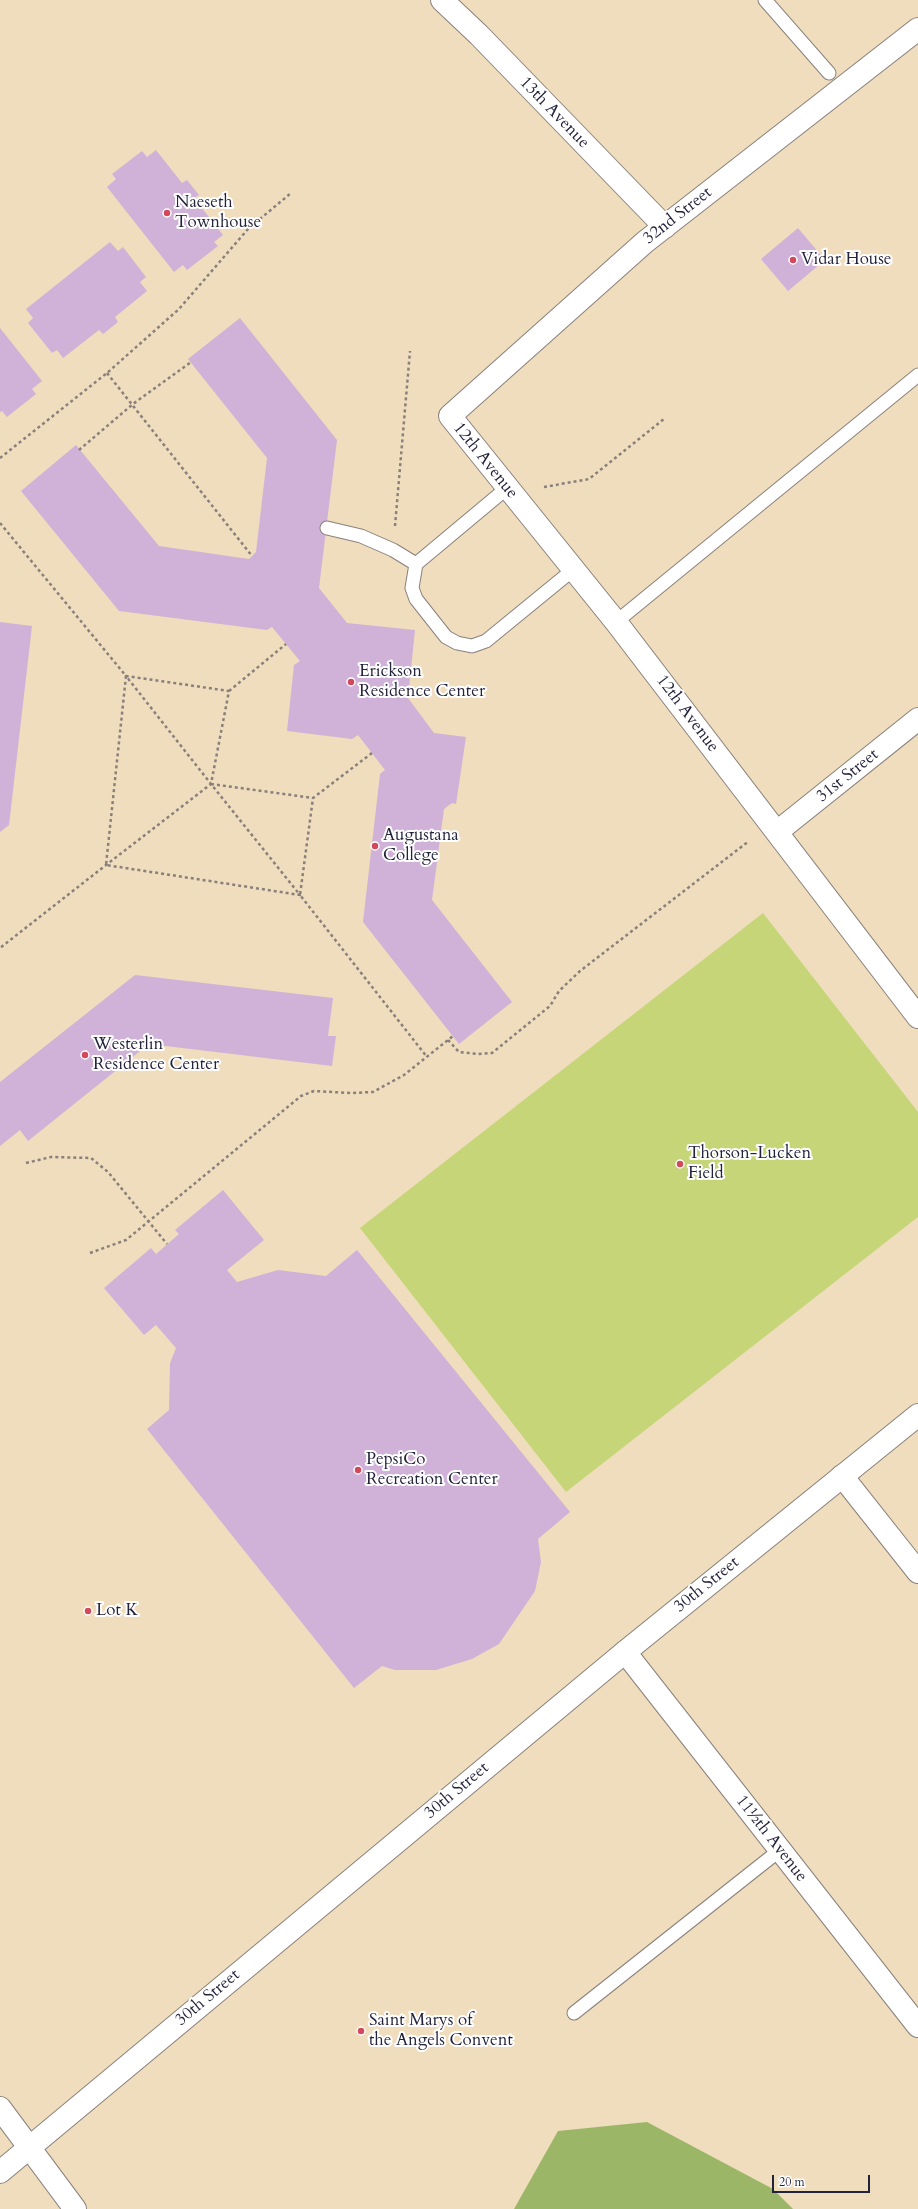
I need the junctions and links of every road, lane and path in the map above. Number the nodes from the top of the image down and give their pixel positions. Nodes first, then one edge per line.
1 (442, 0) edge
2 (765, 0) edge
3 (918, 29) edge
4 (829, 73) dead end
5 (291, 193) dead end
6 (665, 227) junction
7 (410, 352) dead end
8 (191, 362) dead end
9 (107, 373) junction
10 (918, 375) edge
11 (133, 404) junction
12 (450, 416) joint
13 (664, 420) dead end
14 (79, 450) dead end
15 (0, 458) edge
16 (509, 491) junction
17 (0, 523) edge
18 (327, 528) dead end
19 (393, 550) junction
20 (252, 556) dead end
21 (416, 564) junction
22 (574, 569) junction
23 (616, 622) junction
24 (286, 644) dead end
25 (126, 676) junction
26 (229, 691) junction
27 (918, 719) edge
28 (372, 753) dead end
29 (211, 784) junction
30 (313, 798) junction
31 (774, 828) junction
32 (106, 865) junction
33 (300, 896) junction
34 (0, 948) edge
35 (918, 1017) edge
36 (453, 1036) dead end
37 (448, 1040) junction
38 (427, 1057) junction
39 (26, 1163) dead end
40 (148, 1222) junction
41 (167, 1244) dead end
42 (90, 1253) dead end
43 (918, 1415) edge
44 (842, 1476) junction
45 (918, 1572) edge
46 (625, 1652) junction
47 (780, 1850) junction
48 (574, 2013) dead end
49 (918, 2026) edge
50 (0, 2108) edge
51 (30, 2147) junction
52 (0, 2172) edge
53 (75, 2209) edge

1 - 6 street, 13th Avenue
2 - 4 lane
3 - 6 street, 32nd Street
5 - 9 path
6 - 12 street, 32nd Street
7 - 19 path
8 - 11 path
9 - 11 path
9 - 15 path
10 - 23 lane
11 - 14 path
11 - 20 path
12 - 16 street, 12th Avenue
13 - 16 path
16 - 21 lane
16 - 22 street, 12th Avenue
17 - 25 path
18 - 19 lane
19 - 21 lane
21 - 22 lane
22 - 23 street, 12th Avenue
23 - 31 street, 12th Avenue
24 - 26 path
25 - 26 path
25 - 29 path
25 - 32 path
26 - 29 path
27 - 31 street, 31st Street
28 - 30 path
29 - 30 path
29 - 32 path
29 - 33 path
30 - 33 path
31 - 35 street, 12th Avenue
31 - 37 path
32 - 33 path
32 - 34 path
33 - 38 path
36 - 37 path
37 - 38 path
38 - 40 path
39 - 40 path
40 - 41 path
40 - 42 path
43 - 44 street, 30th Street
44 - 45 street
44 - 46 street, 30th Street
46 - 47 street, 11½th Avenue
46 - 51 street, 30th Street
47 - 48 lane
47 - 49 street, 11½th Avenue
50 - 51 street
51 - 52 street, 30th Street
51 - 53 street

